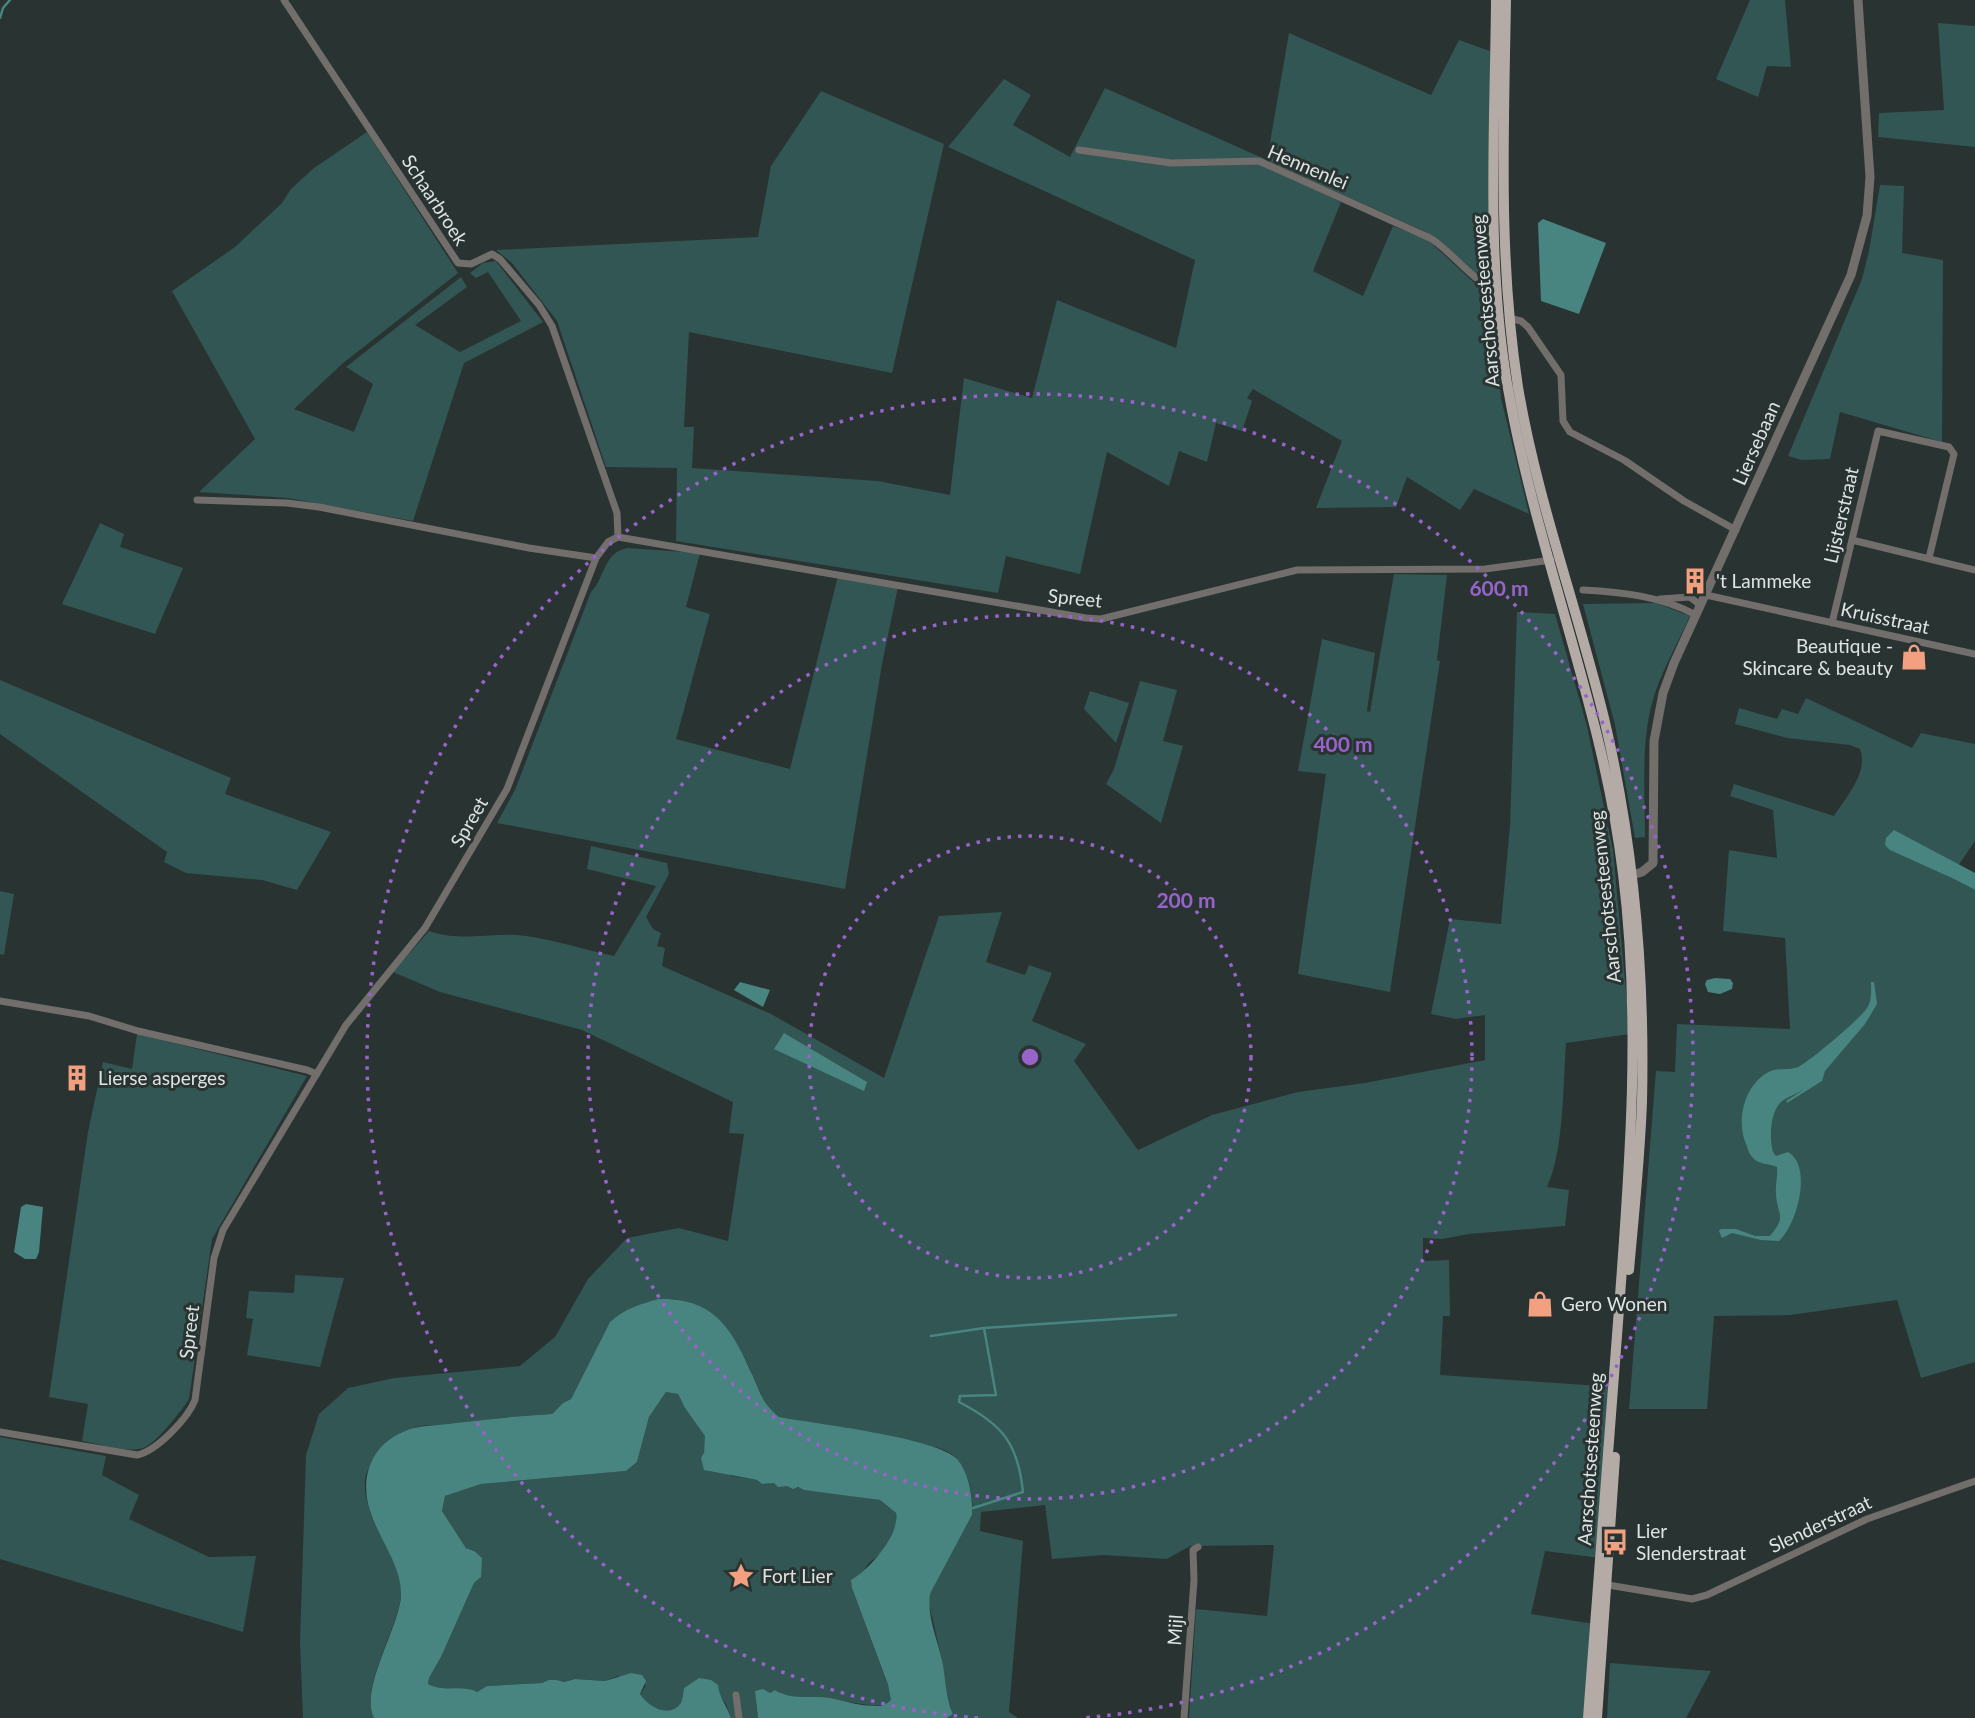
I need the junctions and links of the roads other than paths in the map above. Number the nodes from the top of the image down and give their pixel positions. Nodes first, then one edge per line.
1 (284, 0) edge
2 (1496, 0) edge
3 (1506, 0) edge
4 (1858, 0) edge
5 (1079, 150) dead end
6 (1498, 289) junction
7 (1509, 318) junction
8 (197, 500) dead end
9 (1735, 530) junction
10 (618, 537) junction
11 (1852, 540) junction
12 (596, 558) junction
13 (1929, 558) junction
14 (1554, 559) junction
15 (1975, 570) edge
16 (1583, 590) dead end
17 (1706, 595) junction
18 (1659, 600) junction
19 (1700, 605) junction
20 (1696, 615) junction
21 (1832, 623) junction
22 (1975, 654) edge
23 (1628, 876) junction
24 (0, 1001) edge
25 (317, 1074) junction
26 (0, 1432) edge
27 (1975, 1481) edge
28 (1199, 1548) dead end
29 (1602, 1584) junction
30 (736, 1695) dead end
31 (739, 1718) edge
32 (1184, 1718) edge
33 (1588, 1718) edge
34 (1597, 1718) edge

1 - 10 street, Schaarbroek
2 - 6 main road, Aarschotsesteenweg
3 - 7 main road, Aarschotsesteenweg
4 - 9 street, Liersebaan
5 - 6 street, Hennenlei
6 - 14 main road, Aarschotsesteenweg
7 - 9 street
7 - 14 main road, Aarschotsesteenweg
8 - 12 street
9 - 17 street, Liersebaan
10 - 12 street, Spreet
10 - 14 street, Spreet
11 - 13 street
11 - 13 street, Lijsterstraat
11 - 21 street, Lijsterstraat
12 - 25 street, Spreet
13 - 15 street
14 - 23 main road, Aarschotsesteenweg
16 - 18 street
17 - 19 street, Liersebaan
17 - 21 street, Kruisstraat
18 - 19 street
18 - 20 street
19 - 20 street, Liersebaan
20 - 23 street, Liersebaan
21 - 22 street, Kruisstraat
23 - 29 main road, Aarschotsesteenweg
24 - 25 street
25 - 26 street, Spreet
27 - 29 street, Slenderstraat
28 - 32 street, Mijl
29 - 33 main road, Aarschotsesteenweg
29 - 34 main road, Aarschotsesteenweg
30 - 31 street

